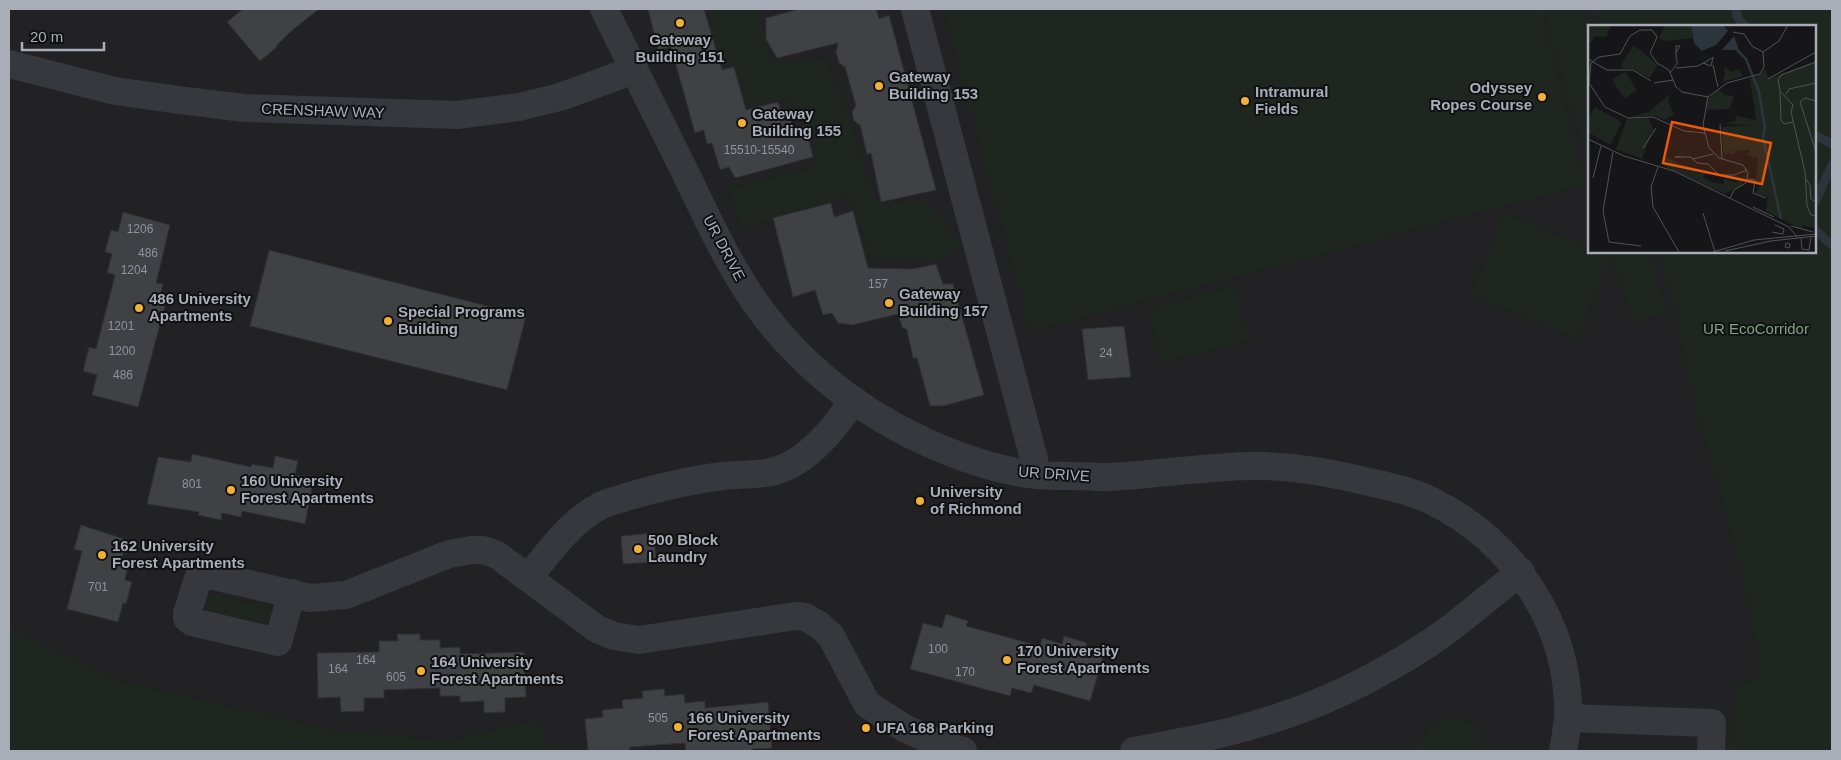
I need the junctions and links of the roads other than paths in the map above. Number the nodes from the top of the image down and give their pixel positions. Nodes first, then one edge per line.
1 (604, 9) edge
2 (915, 9) edge
3 (9, 64) edge
4 (634, 70) junction
5 (854, 400) junction
6 (1034, 459) dead end
7 (1520, 572) junction
8 (528, 578) junction
9 (292, 593) dead end
10 (1568, 718) junction
11 (963, 751) edge
12 (1134, 751) edge
13 (1564, 751) edge
14 (1711, 751) edge

1 - 4 street, UR DRIVE
2 - 6 street
3 - 4 street, CRENSHAW WAY
4 - 5 street, UR DRIVE
5 - 7 street, UR DRIVE
5 - 8 street
7 - 10 street, UR DRIVE
7 - 12 street
8 - 9 street
8 - 11 street
10 - 13 street, UR DRIVE
10 - 14 street

